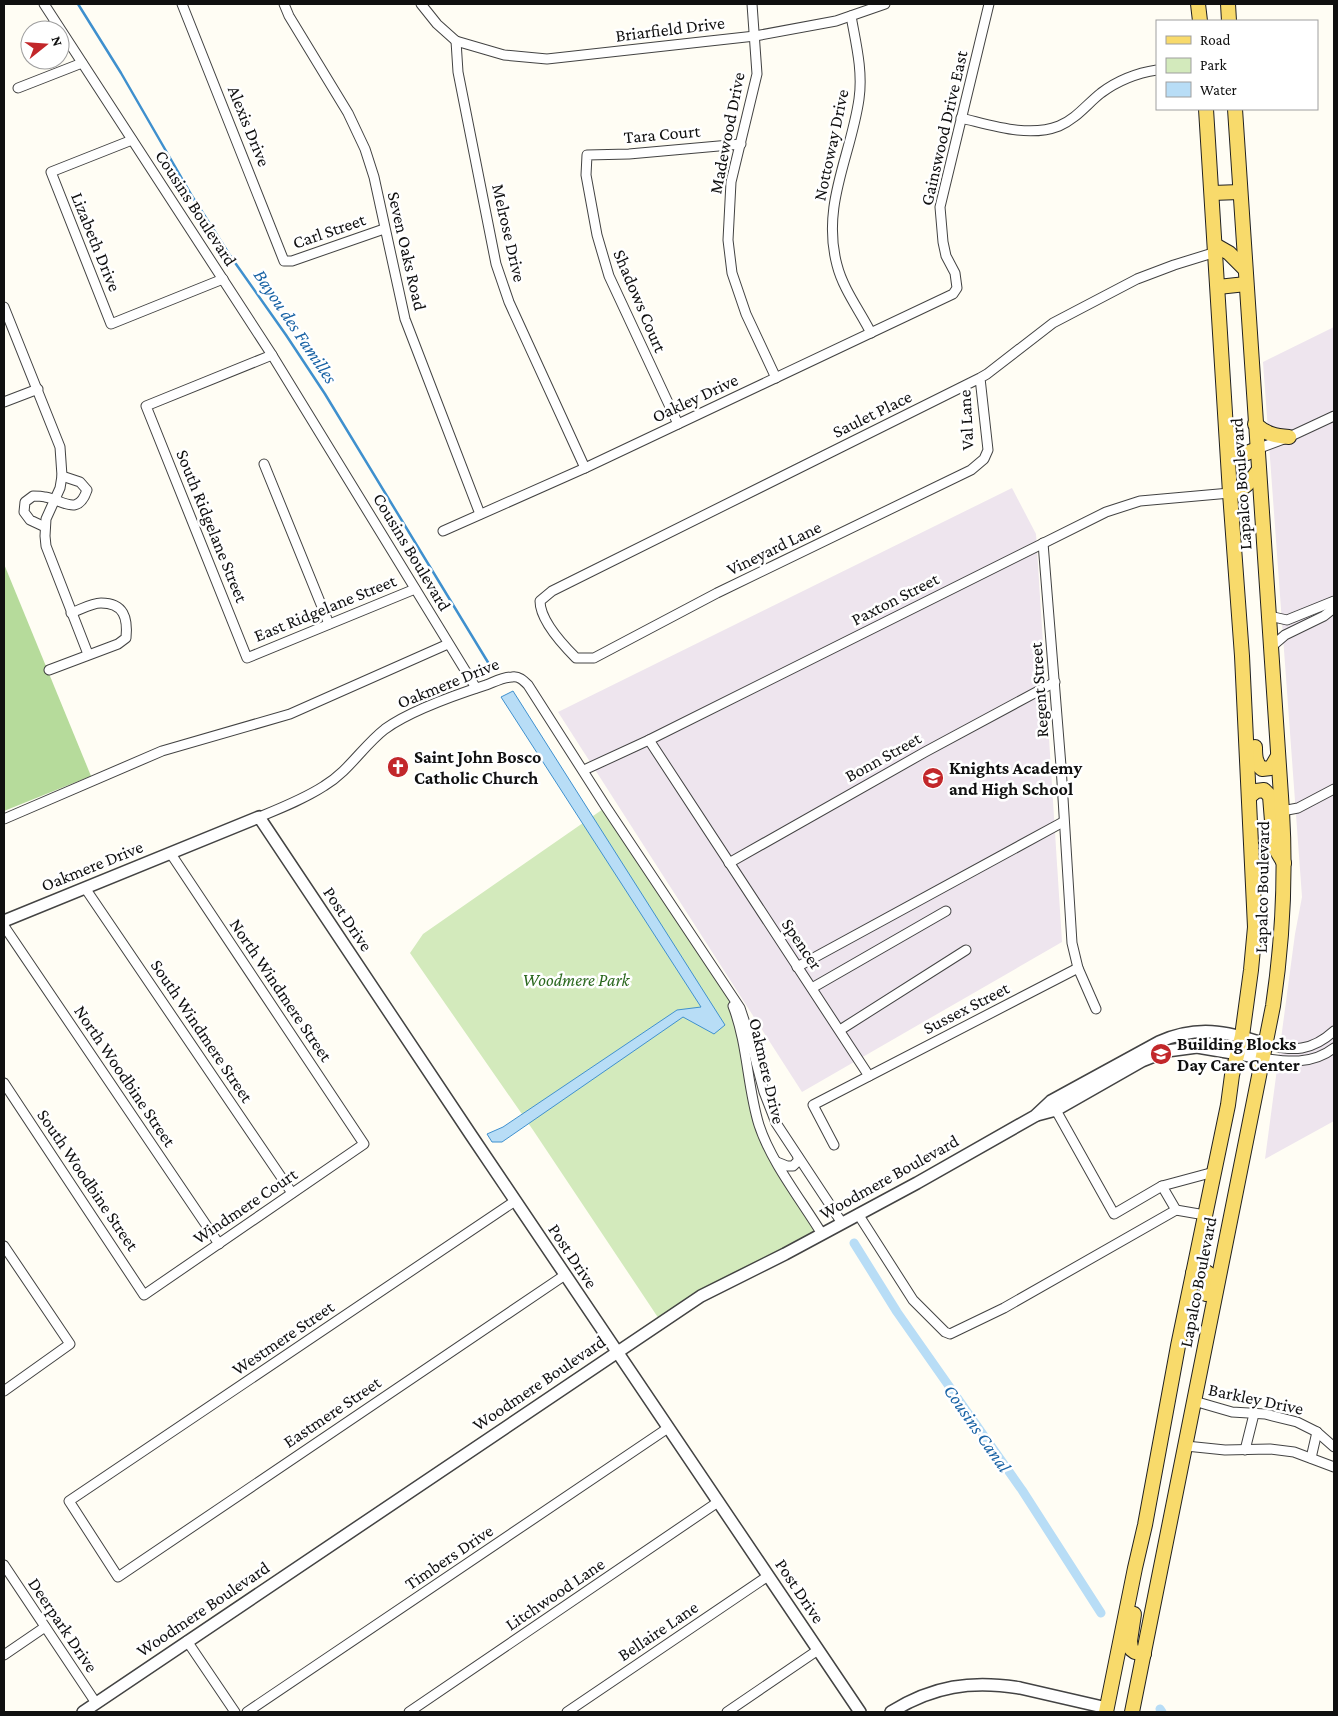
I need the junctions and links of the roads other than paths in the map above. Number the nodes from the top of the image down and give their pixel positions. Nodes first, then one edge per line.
1 (44, 4) edge
2 (182, 4) edge
3 (284, 4) edge
4 (421, 4) edge
5 (752, 4) edge
6 (885, 4) edge
7 (989, 4) edge
8 (1198, 4) edge
9 (1228, 4) edge
10 (850, 16) junction
11 (1200, 20) edge
12 (1229, 20) edge
13 (755, 36) junction
14 (456, 41) junction
15 (82, 63) junction
16 (1156, 70) edge
17 (18, 88) dead end
18 (1206, 110) edge
19 (1235, 110) edge
20 (961, 118) junction
21 (132, 140) junction
22 (741, 144) junction
23 (586, 155) joint
24 (1240, 192) junction
25 (1212, 193) junction
26 (384, 228) junction
27 (1216, 249) junction
28 (284, 261) joint
29 (1245, 269) junction
30 (223, 279) junction
31 (1246, 284) junction
32 (1218, 287) junction
33 (957, 288) joint
34 (4, 307) edge
35 (872, 333) junction
36 (272, 355) junction
37 (776, 378) junction
38 (980, 378) junction
39 (38, 389) junction
40 (1224, 398) junction
41 (4, 402) edge
42 (1334, 416) edge
43 (678, 424) junction
44 (1256, 424) junction
45 (1289, 437) junction
46 (1257, 449) junction
47 (984, 459) joint
48 (264, 464) dead end
49 (585, 468) junction
50 (1258, 471) junction
51 (62, 476) junction
52 (1230, 493) junction
53 (54, 500) junction
54 (480, 514) junction
55 (45, 526) junction
56 (443, 531) dead end
57 (1043, 543) junction
58 (415, 589) junction
59 (1334, 601) edge
60 (1334, 608) edge
61 (71, 613) junction
62 (1268, 616) junction
63 (329, 624) junction
64 (448, 644) junction
65 (1271, 646) junction
66 (88, 654) junction
67 (247, 658) joint
68 (576, 658) joint
69 (49, 670) dead end
70 (1054, 682) junction
71 (476, 688) junction
72 (1245, 708) junction
73 (649, 740) junction
74 (1278, 756) junction
75 (584, 770) junction
76 (1334, 789) edge
77 (1250, 796) junction
78 (1282, 811) junction
79 (259, 817) junction
80 (4, 820) edge
81 (1063, 822) junction
82 (171, 854) junction
83 (729, 863) junction
84 (1284, 864) junction
85 (85, 888) junction
86 (946, 911) dead end
87 (4, 920) edge
88 (4, 926) edge
89 (966, 950) dead end
90 (797, 967) junction
91 (1078, 968) junction
92 (812, 988) junction
93 (728, 992) junction
94 (1096, 1009) dead end
95 (840, 1030) junction
96 (1334, 1031) edge
97 (1242, 1036) junction
98 (1334, 1048) edge
99 (1263, 1051) junction
100 (1238, 1053) junction
101 (869, 1076) junction
102 (4, 1082) edge
103 (1053, 1106) junction
104 (1220, 1143) junction
105 (364, 1144) joint
106 (834, 1145) dead end
107 (798, 1157) junction
108 (777, 1162) junction
109 (1214, 1172) junction
110 (1162, 1186) junction
111 (292, 1193) junction
112 (515, 1201) junction
113 (1176, 1210) junction
114 (858, 1214) junction
115 (1205, 1215) junction
116 (842, 1223) junction
117 (822, 1234) junction
118 (219, 1244) junction
119 (4, 1246) edge
120 (1224, 1252) junction
121 (1193, 1273) junction
122 (565, 1275) junction
123 (144, 1295) joint
124 (617, 1351) junction
125 (1202, 1359) junction
126 (4, 1391) edge
127 (1194, 1402) junction
128 (1254, 1414) junction
129 (668, 1428) junction
130 (1318, 1432) junction
131 (1186, 1446) junction
132 (1334, 1447) edge
133 (1246, 1450) junction
134 (1311, 1458) junction
135 (1334, 1467) edge
136 (718, 1502) junction
137 (1145, 1525) junction
138 (4, 1565) edge
139 (1135, 1568) junction
140 (768, 1576) junction
141 (118, 1577) joint
142 (1159, 1577) junction
143 (44, 1627) junction
144 (187, 1642) junction
145 (818, 1650) junction
146 (1144, 1654) junction
147 (4, 1655) edge
148 (96, 1703) junction
149 (1106, 1710) edge
150 (83, 1712) edge
151 (235, 1712) edge
152 (247, 1712) edge
153 (409, 1712) edge
154 (567, 1712) edge
155 (727, 1712) edge
156 (860, 1712) edge
157 (891, 1712) edge
158 (1132, 1712) edge

1 - 15 street, Cousins Boulevard
2 - 28 street, Alexis Drive
3 - 26 street, Seven Oaks Road
4 - 14 street
5 - 13 street, Madewood Drive
6 - 10 street, Briarfield Drive
7 - 20 street, Gainswood Drive East
8 - 11 main road
9 - 12 main road
10 - 13 street, Briarfield Drive
10 - 35 street, Nottoway Drive
13 - 14 street, Briarfield Drive
13 - 22 street, Madewood Drive
14 - 49 street, Melrose Drive
15 - 17 street
15 - 21 street, Cousins Boulevard
16 - 20 street
18 - 25 main road, Lapalco Boulevard
19 - 24 main road, Lapalco Boulevard
20 - 33 street, Gainswood Drive East
21 - 30 street, Cousins Boulevard
21 - 30 street, Lizabeth Drive
22 - 23 street, Tara Court
22 - 37 street, Madewood Drive
23 - 43 street, Shadows Court
24 - 25 main road
24 - 29 main road, Lapalco Boulevard
25 - 27 main road, Lapalco Boulevard
26 - 28 street, Carl Street
26 - 54 street, Seven Oaks Road
27 - 29 main road
27 - 32 main road, Lapalco Boulevard
27 - 38 street, Saulet Place
29 - 31 main road, Lapalco Boulevard
30 - 36 street, Cousins Boulevard
31 - 32 main road
31 - 44 main road, Lapalco Boulevard
32 - 40 main road, Lapalco Boulevard
33 - 35 street, Oakley Drive
34 - 39 street
35 - 37 street, Oakley Drive
36 - 58 street, Cousins Boulevard
36 - 67 street, South Ridgelane Street
37 - 43 street, Oakley Drive
38 - 47 street, Val Lane
38 - 68 street, Saulet Place
39 - 41 street
39 - 51 street
40 - 46 main road
40 - 52 main road, Lapalco Boulevard
42 - 45 street
43 - 49 street, Oakley Drive
44 - 45 main road
44 - 46 main road, Lapalco Boulevard
45 - 46 street
46 - 50 main road, Lapalco Boulevard
47 - 68 street, Vineyard Lane
48 - 63 street
49 - 54 street, Oakley Drive
50 - 52 main road
50 - 62 main road, Lapalco Boulevard
51 - 53 street
51 - 53 street
52 - 57 street, Paxton Street
52 - 72 main road, Lapalco Boulevard
53 - 55 street
53 - 55 street
54 - 56 street, Oakley Drive
55 - 61 street
57 - 70 street, Regent Street
57 - 73 street, Paxton Street
58 - 63 street, East Ridgelane Street
58 - 64 street, Cousins Boulevard
59 - 62 street
60 - 65 street
61 - 66 street
61 - 66 street
62 - 65 main road, Lapalco Boulevard
63 - 67 street, East Ridgelane Street
64 - 71 street, Cousins Boulevard
64 - 80 street
65 - 74 main road, Lapalco Boulevard
66 - 69 street
70 - 81 street, Regent Street
70 - 83 street, Bonn Street
71 - 75 street, Oakmere Drive
71 - 79 street, Oakmere Drive
72 - 74 main road
72 - 77 main road, Lapalco Boulevard
73 - 75 street, Paxton Street
73 - 83 street, Spencer
74 - 78 main road, Lapalco Boulevard
75 - 93 street, Oakmere Drive
76 - 78 street
77 - 84 main road
77 - 97 main road, Lapalco Boulevard
78 - 84 main road, Lapalco Boulevard
79 - 82 street, Oakmere Drive
79 - 112 street, Post Drive
81 - 90 street
81 - 91 street, Regent Street
82 - 85 street, Oakmere Drive
82 - 105 street, North Windmere Street
83 - 90 street, Spencer
84 - 99 main road, Lapalco Boulevard
85 - 87 street, Oakmere Drive
85 - 111 street, South Windmere Street
86 - 92 street
88 - 118 street, North Woodbine Street
89 - 95 street
90 - 92 street, Spencer
91 - 94 street, Regent Street
91 - 101 street, Sussex Street
92 - 95 street, Spencer
93 - 107 street, Oakmere Drive
93 - 108 street, Oakmere Drive
95 - 101 street, Spencer
96 - 99 street
97 - 99 street, Woodmere Boulevard
97 - 100 main road, Lapalco Boulevard
97 - 103 street, Woodmere Boulevard
98 - 99 street
99 - 100 street, Woodmere Boulevard
99 - 120 main road, Lapalco Boulevard
100 - 103 street, Woodmere Boulevard
100 - 104 main road, Lapalco Boulevard
101 - 106 street
102 - 123 street, South Woodbine Street
103 - 110 street
103 - 114 street, Woodmere Boulevard
104 - 109 main road, Lapalco Boulevard
104 - 120 main road
105 - 111 street, Windmere Court
107 - 108 street
107 - 116 street, Oakmere Drive
108 - 117 street, Oakmere Drive
109 - 110 street
109 - 115 main road, Lapalco Boulevard
110 - 113 street
111 - 118 street, Windmere Court
112 - 122 street, Post Drive
112 - 141 street, Westmere Street
113 - 114 street
113 - 115 street
114 - 116 street, Woodmere Boulevard
115 - 121 main road, Lapalco Boulevard
116 - 117 street, Woodmere Boulevard
117 - 124 street, Woodmere Boulevard
118 - 123 street, Windmere Court
119 - 126 street
120 - 125 main road, Lapalco Boulevard
121 - 125 main road
121 - 137 main road, Lapalco Boulevard
122 - 124 street, Post Drive
122 - 141 street, Eastmere Street
124 - 129 street, Post Drive
124 - 144 street, Woodmere Boulevard
125 - 127 main road, Lapalco Boulevard
127 - 128 street, Barkley Drive
127 - 131 main road, Lapalco Boulevard
128 - 130 street, Barkley Drive
128 - 133 street
129 - 136 street, Post Drive
129 - 152 street, Timbers Drive
130 - 132 street, Barkley Drive
130 - 134 street
131 - 133 street
131 - 142 main road, Lapalco Boulevard
133 - 134 street
134 - 135 street
136 - 140 street, Post Drive
136 - 153 street, Litchwood Lane
137 - 139 main road, Lapalco Boulevard
137 - 142 main road
138 - 143 street, Deerpark Drive
139 - 146 main road
139 - 149 main road, Lapalco Boulevard
140 - 145 street, Post Drive
140 - 154 street, Bellaire Lane
142 - 146 main road, Lapalco Boulevard
143 - 147 street
143 - 148 street, Deerpark Drive
144 - 148 street, Woodmere Boulevard
144 - 151 street
145 - 155 street
145 - 156 street, Post Drive
146 - 158 main road, Lapalco Boulevard
148 - 150 street, Woodmere Boulevard
149 - 157 street

